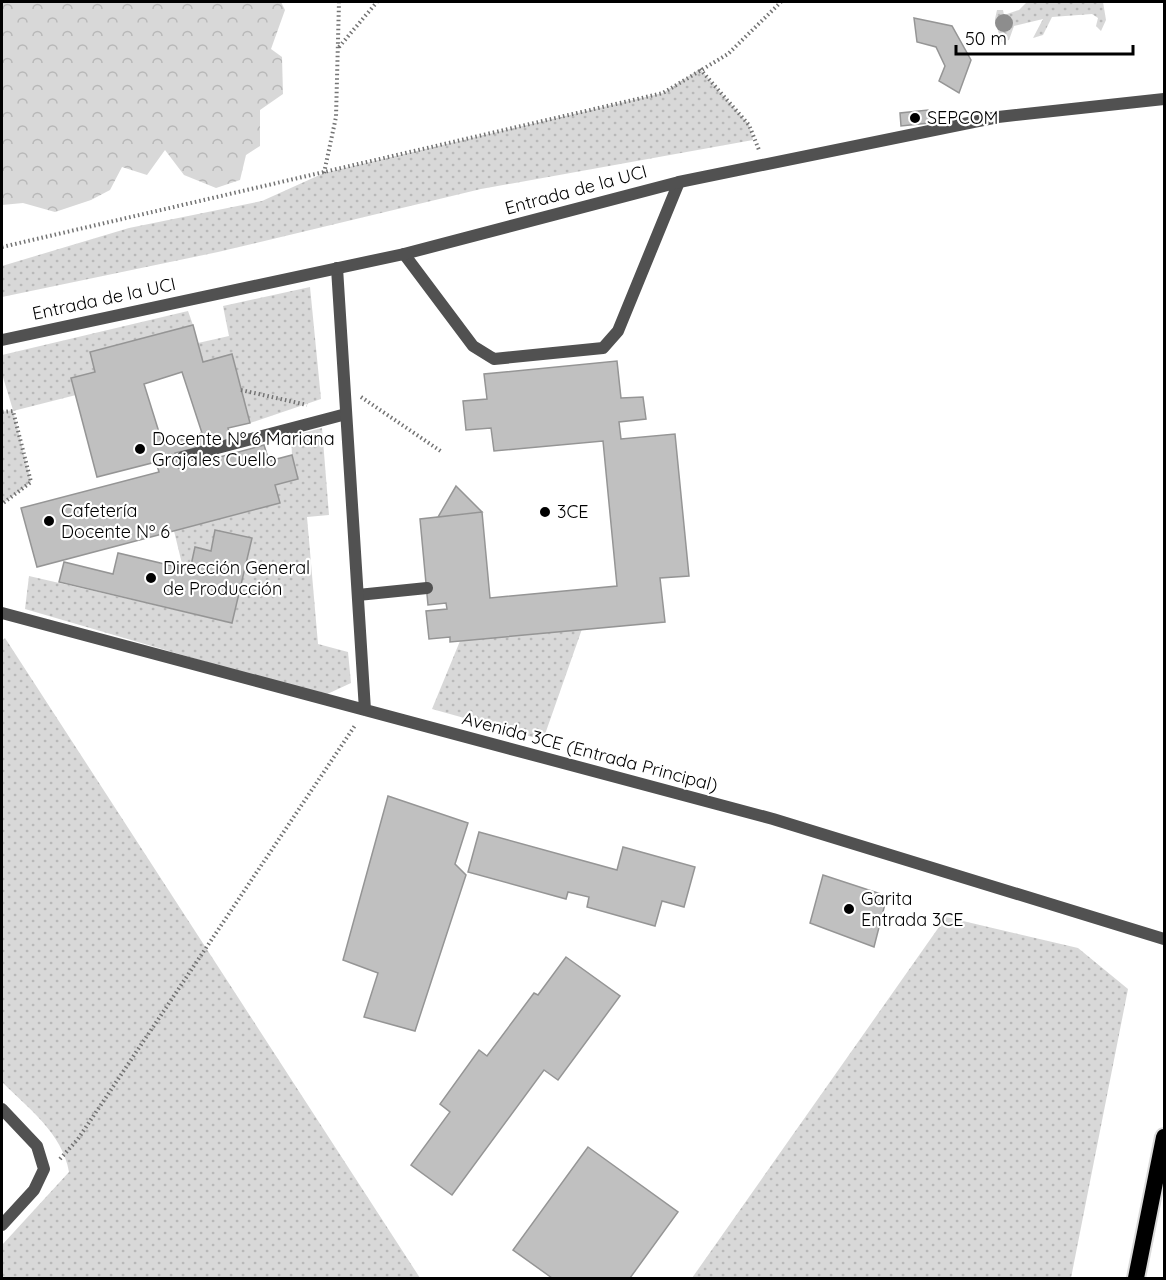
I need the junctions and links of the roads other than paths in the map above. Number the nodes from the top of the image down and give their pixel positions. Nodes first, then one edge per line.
1 (1164, 99) edge
2 (679, 182) junction
3 (404, 254) junction
4 (337, 268) junction
5 (2, 340) edge
6 (346, 414) junction
7 (183, 457) dead end
8 (427, 588) dead end
9 (358, 596) junction
10 (2, 613) edge
11 (365, 710) junction
12 (1164, 939) edge
13 (2, 1109) edge
14 (1164, 1137) edge
15 (2, 1225) edge
16 (1136, 1278) edge

1 - 2 street, Entrada de la UCI
2 - 3 street, Entrada de la UCI
2 - 3 street
3 - 4 street, Entrada de la UCI
4 - 5 street, Entrada de la UCI
4 - 6 street
6 - 7 street
6 - 9 street
8 - 9 street
9 - 11 street
10 - 11 street, Avenida 3CE (Entrada Principal)
11 - 12 street, Avenida 3CE (Entrada Principal)
13 - 15 street
14 - 16 highway

